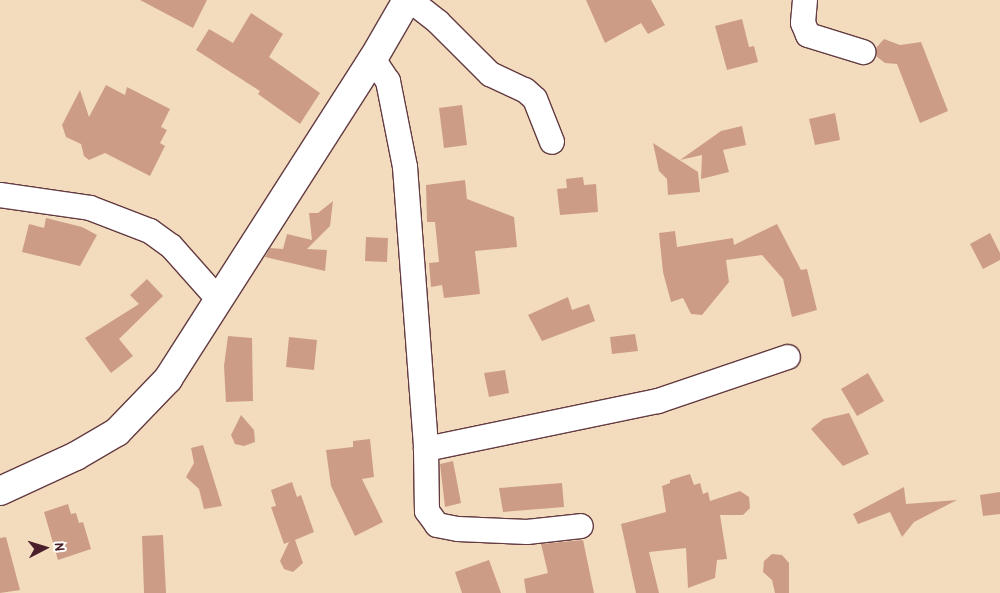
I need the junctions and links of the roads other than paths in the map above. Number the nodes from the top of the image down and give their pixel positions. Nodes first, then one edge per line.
1 (408, 0) edge
2 (805, 0) edge
3 (862, 52) dead end
4 (373, 59) junction
5 (552, 142) dead end
6 (0, 195) edge
7 (218, 299) junction
8 (788, 357) dead end
9 (426, 449) junction
10 (0, 491) edge
11 (581, 526) dead end

1 - 4 street
1 - 5 street
2 - 3 street
4 - 7 street
4 - 9 street
6 - 7 street
7 - 10 street
8 - 9 street
9 - 11 street

